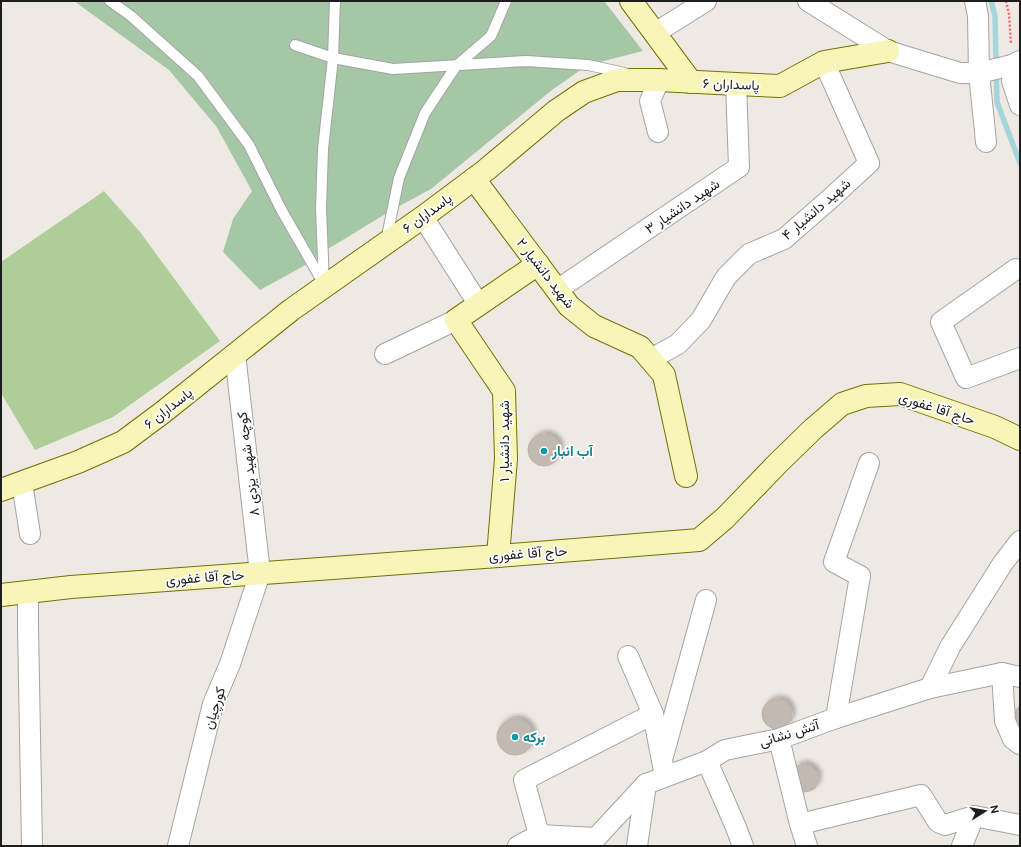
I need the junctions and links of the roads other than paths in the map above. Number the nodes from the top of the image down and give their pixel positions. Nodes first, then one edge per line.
1 (110, 1) edge
2 (335, 1) edge
3 (506, 1) edge
4 (631, 1) edge
5 (706, 1) edge
6 (808, 1) edge
7 (976, 1) edge
8 (655, 33) junction
9 (295, 45) dead end
10 (888, 51) junction
11 (333, 58) junction
12 (824, 62) junction
13 (1016, 63) edge
14 (456, 66) junction
15 (979, 73) junction
16 (659, 80) junction
17 (691, 82) junction
18 (736, 84) junction
19 (1020, 105) edge
20 (658, 132) dead end
21 (986, 142) dead end
22 (474, 179) junction
23 (423, 217) junction
24 (386, 243) junction
25 (538, 264) junction
26 (1019, 272) edge
27 (325, 286) junction
28 (557, 290) junction
29 (479, 305) junction
30 (456, 320) junction
31 (235, 354) junction
32 (386, 354) dead end
33 (1020, 358) edge
34 (651, 359) junction
35 (995, 427) junction
36 (1020, 430) edge
37 (1020, 439) edge
38 (869, 463) dead end
39 (686, 476) dead end
40 (22, 483) junction
41 (1, 490) edge
42 (30, 534) dead end
43 (1020, 541) edge
44 (498, 556) junction
45 (260, 573) junction
46 (28, 592) junction
47 (1, 595) edge
48 (706, 600) dead end
49 (628, 656) dead end
50 (1011, 675) edge
51 (930, 688) junction
52 (653, 714) junction
53 (836, 718) junction
54 (779, 739) junction
55 (1020, 744) edge
56 (707, 761) junction
57 (664, 768) junction
58 (646, 784) junction
59 (974, 816) junction
60 (800, 824) junction
61 (1020, 825) edge
62 (539, 835) junction
63 (591, 842) edge
64 (32, 846) edge
65 (178, 846) edge
66 (518, 846) edge
67 (637, 846) edge
68 (743, 846) edge
69 (807, 846) edge
70 (962, 846) edge

1 - 27 lane
2 - 11 lane
3 - 14 lane
4 - 8 street
5 - 8 street
6 - 10 street
7 - 15 street
8 - 17 street
9 - 11 lane
10 - 12 street, پاسداران ۶
10 - 15 street
11 - 14 lane
11 - 27 lane
12 - 18 street, پاسداران ۶
12 - 34 street, شهید دانشیار ۴
13 - 15 street
13 - 19 street
14 - 16 lane
14 - 24 lane
15 - 21 street
16 - 17 street, پاسداران ۶
16 - 20 street
16 - 22 street, پاسداران ۶
17 - 18 street, پاسداران ۶
18 - 28 street, شهید دانشیار ۳
22 - 23 street, پاسداران ۶
22 - 25 street, شهید دانشیار ۲
23 - 24 street, پاسداران ۶
23 - 29 street
24 - 27 street, پاسداران ۶
25 - 28 street, شهید دانشیار ۲
25 - 29 street
26 - 33 street
27 - 31 street, پاسداران ۶
28 - 34 street, شهید دانشیار ۲
29 - 30 street
30 - 32 street
30 - 44 street, شهید دانشیار ۱
31 - 40 street, پاسداران ۶
31 - 45 street, کوچه شهید یزدی ۸
34 - 39 street, شهید دانشیار ۲
35 - 36 street, حاج آقا غفوری
35 - 37 street, حاج آقا غفوری
35 - 44 street, حاج آقا غفوری
38 - 53 street
40 - 41 street, پاسداران ۶
40 - 42 street
43 - 51 street
44 - 45 street, حاج آقا غفوری
45 - 46 street, حاج آقا غفوری
45 - 65 street, کورچیان
46 - 47 street, حاج آقا غفوری
46 - 64 street
48 - 57 street
49 - 52 street
50 - 51 street, آتش نشانی
50 - 55 street
51 - 53 street, آتش نشانی
52 - 57 street
52 - 62 street
53 - 54 street, آتش نشانی
54 - 56 street, آتش نشانی
54 - 60 street
56 - 57 street, آتش نشانی
56 - 68 street
57 - 58 street, آتش نشانی
58 - 63 street, آتش نشانی
58 - 67 street
59 - 60 street
59 - 61 street
59 - 70 street
60 - 69 street
62 - 63 street
62 - 66 street

